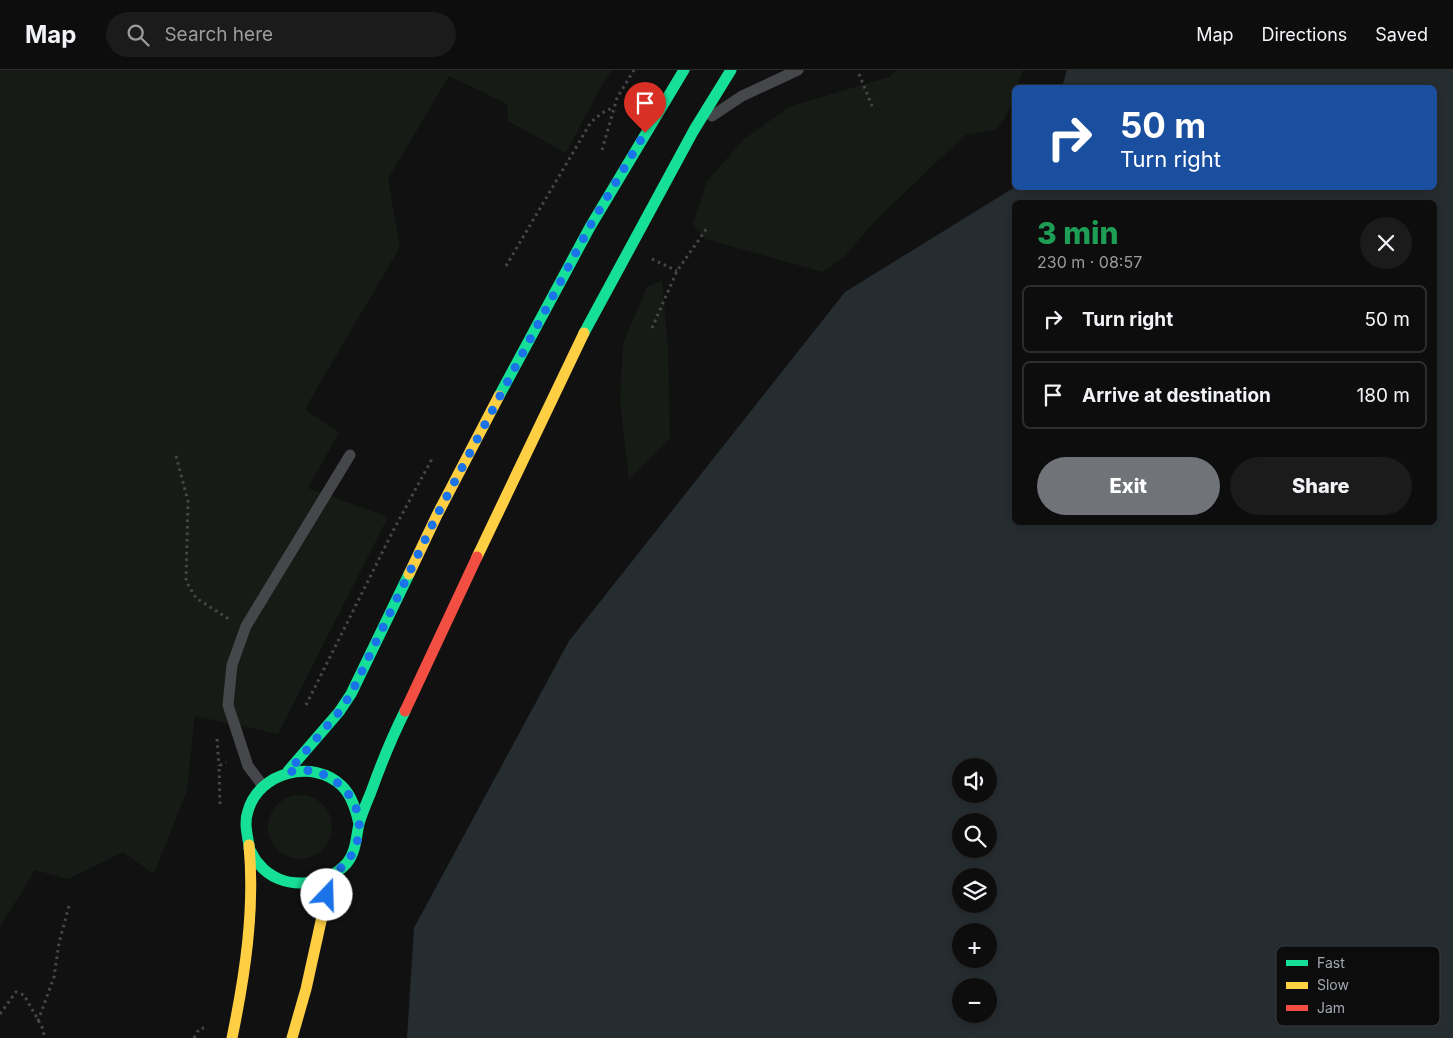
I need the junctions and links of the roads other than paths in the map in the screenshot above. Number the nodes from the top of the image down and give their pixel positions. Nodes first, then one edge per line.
1 (684, 70) edge
2 (731, 70) edge
3 (798, 70) edge
4 (694, 130) junction
5 (350, 455) dead end
6 (288, 772) junction
7 (263, 787) junction
8 (359, 824) junction
9 (249, 848) junction
10 (331, 876) junction
11 (232, 1038) edge
12 (292, 1038) edge

1 - 6 main road
2 - 4 main road
3 - 4 lane
4 - 8 main road
5 - 7 lane
6 - 7 main road
6 - 8 main road
7 - 9 main road
8 - 10 main road
9 - 10 main road
9 - 11 main road
10 - 12 main road

